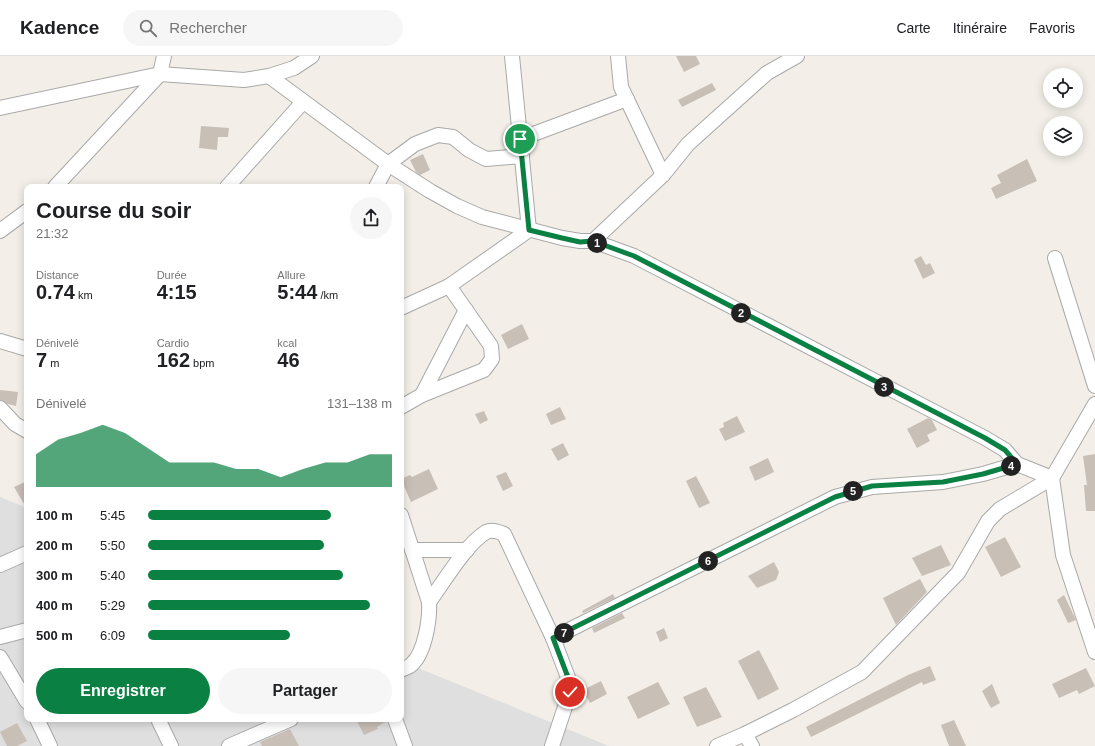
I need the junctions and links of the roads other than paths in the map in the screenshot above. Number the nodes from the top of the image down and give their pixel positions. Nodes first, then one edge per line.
1 (164, 56) edge
2 (312, 56) edge
3 (512, 56) edge
4 (618, 56) edge
5 (797, 56) edge
6 (160, 74) junction
7 (269, 76) junction
8 (627, 98) junction
9 (303, 102) junction
10 (0, 108) edge
11 (520, 139) junction
12 (522, 156) junction
13 (388, 164) junction
14 (663, 175) junction
15 (58, 184) edge
16 (230, 184) edge
17 (378, 184) edge
18 (24, 213) edge
19 (529, 230) junction
20 (0, 231) edge
21 (593, 241) junction
22 (1055, 258) dead end
23 (449, 286) junction
24 (404, 307) edge
25 (466, 310) junction
26 (0, 341) edge
27 (24, 348) edge
28 (1095, 386) edge
29 (422, 395) junction
30 (1095, 404) edge
31 (404, 405) edge
32 (0, 408) edge
33 (24, 429) edge
34 (1017, 464) junction
35 (1052, 478) junction
36 (404, 525) edge
37 (412, 550) junction
38 (467, 550) junction
39 (24, 554) edge
40 (0, 565) edge
41 (429, 602) junction
42 (24, 631) edge
43 (0, 637) edge
44 (553, 638) junction
45 (1095, 652) edge
46 (0, 657) edge
47 (404, 669) edge
48 (24, 697) edge
49 (41, 722) edge
50 (159, 722) edge
51 (396, 722) edge
52 (267, 724) edge
53 (748, 740) edge
54 (50, 746) edge
55 (171, 746) edge
56 (229, 746) edge
57 (405, 746) edge
58 (552, 746) edge
59 (717, 746) edge

1 - 6 street
2 - 7 street
3 - 11 street
4 - 8 street
5 - 14 street
6 - 7 street
6 - 10 street
6 - 15 street
7 - 9 street
8 - 11 street
8 - 14 street
9 - 13 street
9 - 16 street
11 - 12 street
12 - 13 street
12 - 19 street
13 - 17 street
13 - 19 street
14 - 21 street
18 - 20 street
19 - 21 street
19 - 23 street
21 - 34 street
22 - 28 street
23 - 24 street
23 - 25 street
25 - 29 street
25 - 29 street
26 - 27 street
29 - 31 street
30 - 35 street
32 - 33 street
34 - 35 street
34 - 44 street
35 - 45 street
35 - 53 street
36 - 37 street
37 - 38 street
37 - 41 street
38 - 41 street
38 - 44 street
39 - 40 street
41 - 47 street
42 - 43 street
44 - 58 street
46 - 48 street
49 - 54 street
50 - 55 street
51 - 57 street
52 - 56 street
53 - 59 street

